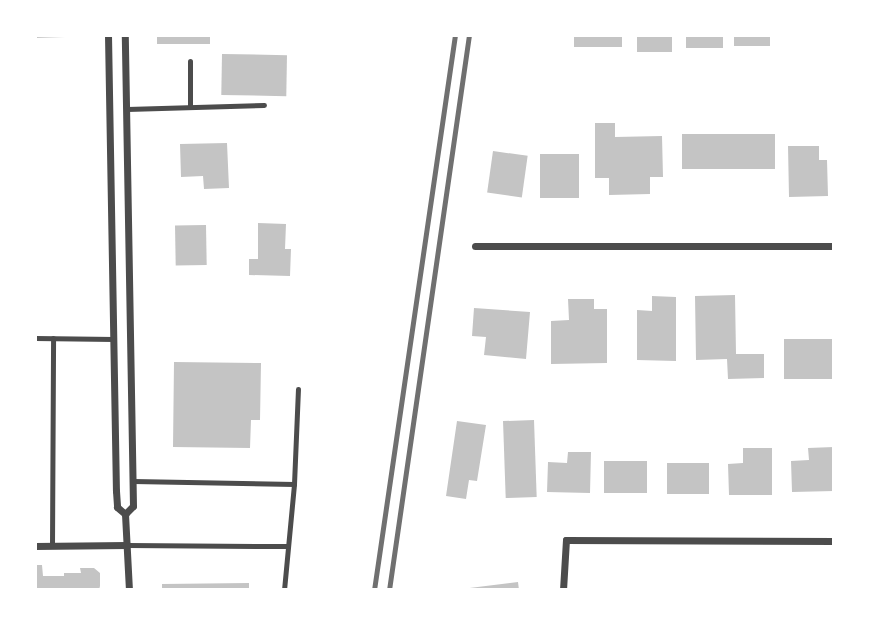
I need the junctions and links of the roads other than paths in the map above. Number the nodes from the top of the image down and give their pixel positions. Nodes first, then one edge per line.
1 (108, 35) edge
2 (125, 35) edge
3 (190, 61) dead end
4 (264, 105) dead end
5 (190, 106) junction
6 (127, 110) junction
7 (475, 246) dead end
8 (834, 246) edge
9 (35, 338) edge
10 (53, 338) junction
11 (114, 339) junction
12 (298, 389) dead end
13 (133, 481) junction
14 (294, 484) junction
15 (125, 514) junction
16 (834, 541) edge
17 (127, 545) junction
18 (35, 546) edge
19 (52, 546) junction
20 (288, 546) junction
21 (129, 590) edge
22 (284, 590) edge
23 (563, 590) edge

1 - 11 street
2 - 6 street
3 - 5 lane
4 - 5 lane
5 - 6 lane
6 - 13 street
7 - 8 street
9 - 10 lane
10 - 11 lane
10 - 19 lane
11 - 15 street
12 - 14 lane
13 - 14 lane
13 - 15 street
14 - 20 lane
15 - 17 street
16 - 23 street
17 - 19 street
17 - 20 lane
17 - 21 street
18 - 19 street
20 - 22 lane

